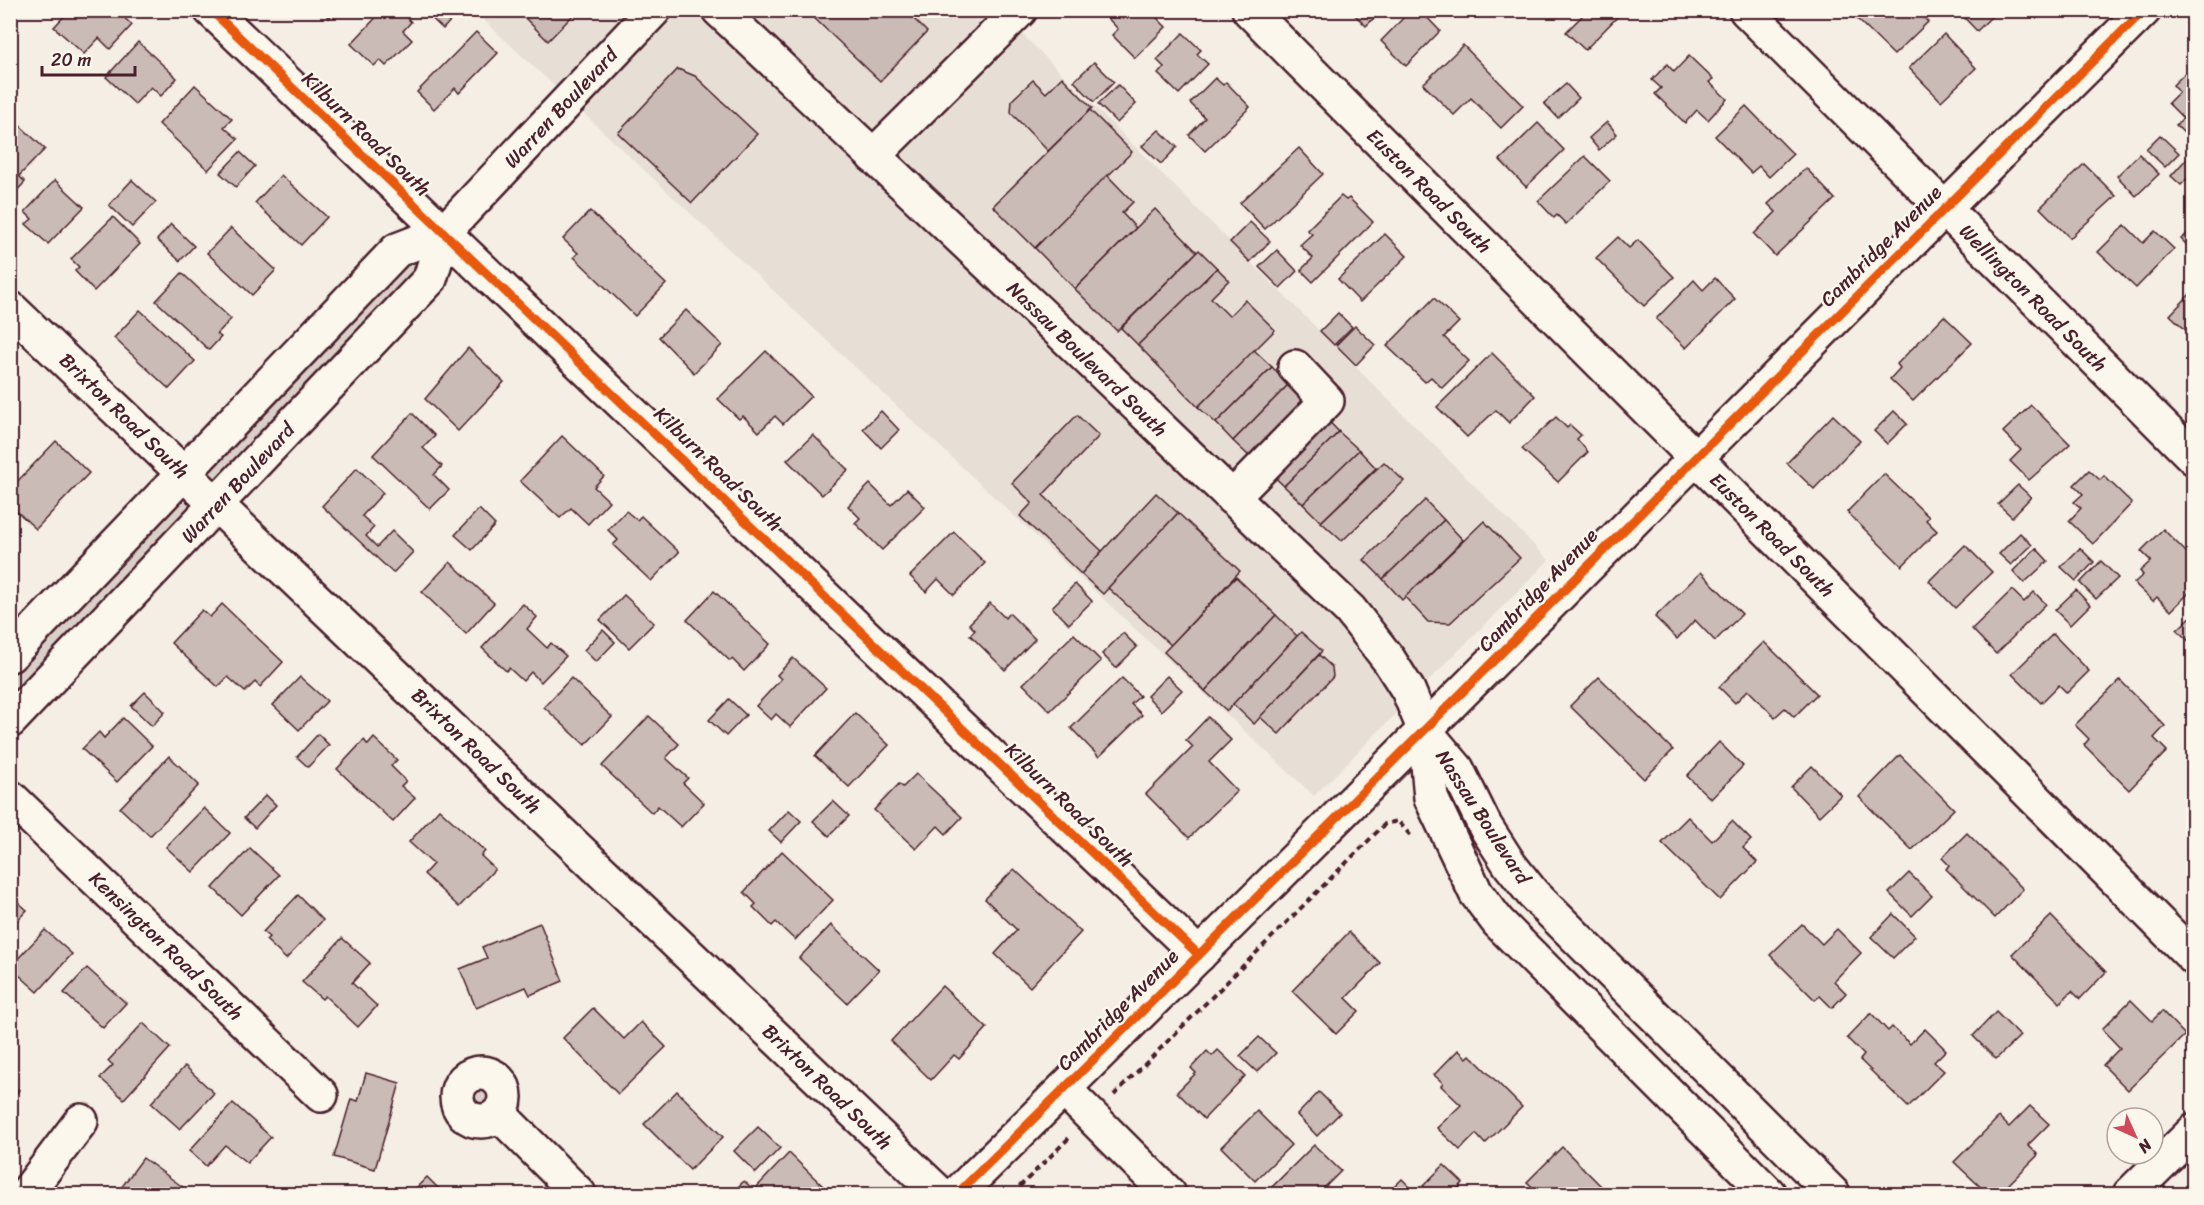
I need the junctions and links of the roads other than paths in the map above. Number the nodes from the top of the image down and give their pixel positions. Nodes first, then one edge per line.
1 (211, 10) edge
2 (654, 10) edge
3 (719, 10) edge
4 (1020, 10) edge
5 (1248, 10) edge
6 (1746, 10) edge
7 (2144, 10) edge
8 (873, 156) junction
9 (1944, 208) junction
10 (444, 232) junction
11 (10, 308) edge
12 (1295, 367) dead end
13 (1694, 457) junction
14 (2193, 458) edge
15 (183, 473) junction
16 (1232, 498) junction
17 (218, 505) junction
18 (10, 655) edge
19 (10, 721) edge
20 (1425, 731) junction
21 (10, 797) edge
22 (1199, 955) junction
23 (2193, 958) edge
24 (1064, 1089) junction
25 (321, 1095) dead end
26 (499, 1114) dead end
27 (81, 1121) dead end
28 (2193, 1131) edge
29 (26, 1194) edge
30 (579, 1194) edge
31 (940, 1194) edge
32 (957, 1194) edge
33 (1169, 1194) edge
34 (1769, 1194) edge
35 (1833, 1194) edge
36 (2130, 1194) edge

1 - 10 street, Kilburn Road South
2 - 10 street, Warren Boulevard
3 - 8 street, Nassau Boulevard South
4 - 8 street
5 - 13 street, Euston Road South
6 - 9 street, Wellington Road South
7 - 9 street, Cambridge Avenue
8 - 16 street, Nassau Boulevard South
9 - 13 street, Cambridge Avenue
9 - 14 street, Wellington Road South
10 - 15 street, Warren Boulevard
10 - 17 street, Warren Boulevard
10 - 22 street, Kilburn Road South
11 - 15 street, Brixton Road South
12 - 16 street
13 - 20 street, Cambridge Avenue
13 - 23 street, Euston Road South
15 - 17 street, Brixton Road South
15 - 18 street, Warren Boulevard
16 - 20 street, Nassau Boulevard South
17 - 19 street, Warren Boulevard
17 - 31 street, Brixton Road South
20 - 22 street, Cambridge Avenue
20 - 34 street, Nassau Boulevard
20 - 35 street, Nassau Boulevard
21 - 25 street, Kensington Road South
22 - 24 street, Cambridge Avenue
24 - 32 street, Cambridge Avenue
24 - 33 street
26 - 30 street
27 - 29 street
28 - 36 street

